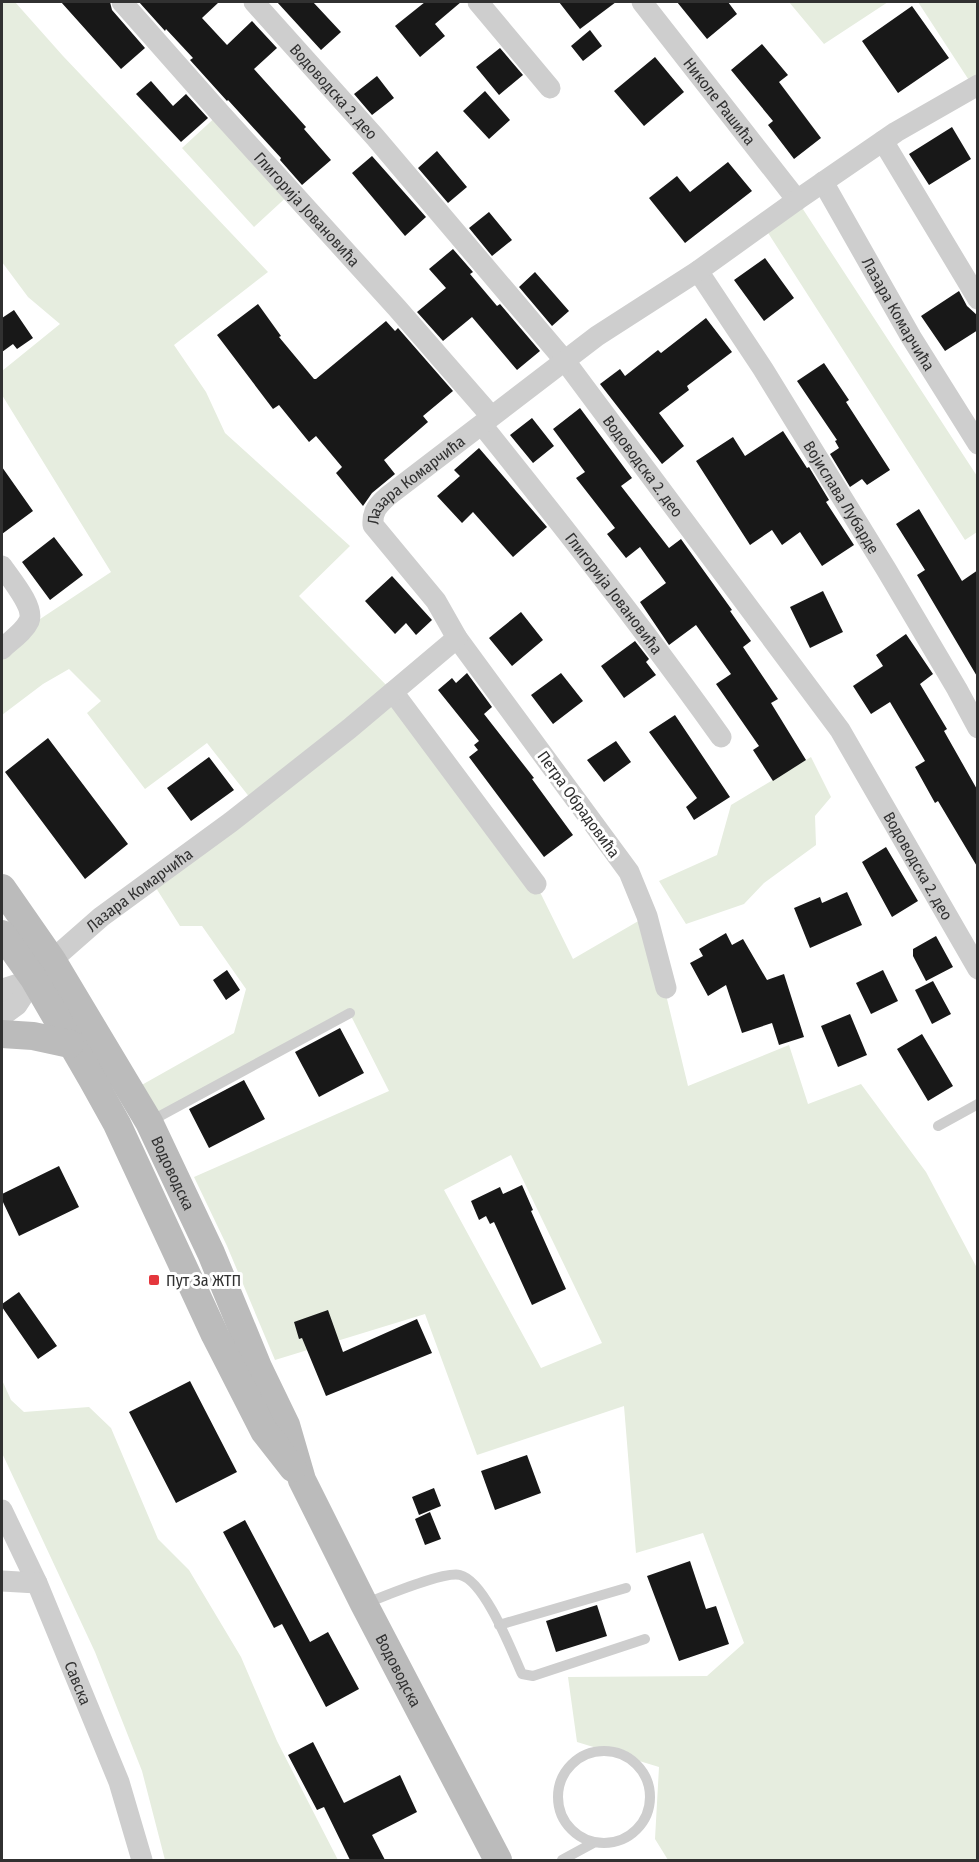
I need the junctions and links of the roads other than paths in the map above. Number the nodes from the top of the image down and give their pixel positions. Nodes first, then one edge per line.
1 (122, 2) edge
2 (254, 2) edge
3 (478, 2) edge
4 (642, 2) edge
5 (978, 85) edge
6 (550, 88) dead end
7 (883, 141) junction
8 (823, 182) junction
9 (797, 200) junction
10 (698, 271) junction
11 (978, 299) edge
12 (565, 361) junction
13 (487, 420) junction
14 (978, 444) edge
15 (2, 566) edge
16 (457, 638) junction
17 (2, 649) edge
18 (393, 692) junction
19 (978, 728) edge
20 (721, 737) dead end
21 (536, 884) dead end
22 (2, 888) edge
23 (4, 950) edge
24 (978, 969) edge
25 (43, 970) junction
26 (666, 988) dead end
27 (2, 992) edge
28 (350, 1013) dead end
29 (2, 1016) edge
30 (2, 1034) edge
31 (70, 1044) junction
32 (978, 1104) edge
33 (149, 1122) junction
34 (938, 1126) dead end
35 (302, 1479) junction
36 (3, 1522) edge
37 (2, 1581) edge
38 (37, 1583) junction
39 (626, 1588) dead end
40 (364, 1604) junction
41 (499, 1624) junction
42 (645, 1639) dead end
43 (595, 1842) junction
44 (142, 1860) edge
45 (498, 1860) edge
46 (562, 1860) edge

1 - 13 street, Глигорија Јовановића
2 - 12 street, Водоводска 2. део
3 - 6 street
4 - 9 street, Николе Рашића
5 - 7 street, Лазара Комарчића
7 - 8 street, Лазара Комарчића
7 - 11 street
8 - 9 street, Лазара Комарчића
8 - 14 street, Лазара Комарчића
9 - 10 street, Лазара Комарчића
10 - 12 street, Лазара Комарчића
10 - 19 street, Војислава Лубарде
12 - 13 street, Лазара Комарчића
12 - 24 street, Водоводска 2. део
13 - 16 street, Лазара Комарчића
13 - 20 street, Глигорија Јовановића
15 - 17 street
16 - 18 street, Лазара Комарчића
16 - 26 street, Петра Обрадовића
18 - 21 street
18 - 25 street, Лазара Комарчића
22 - 25 main road, Водоводска
23 - 25 main road, Водоводска
25 - 27 street
25 - 29 street
25 - 31 main road, Водоводска
25 - 33 main road, Водоводска
28 - 33 lane
30 - 31 main road
31 - 35 main road, Водоводска
32 - 34 lane
33 - 35 main road, Водоводска
35 - 40 main road, Водоводска
36 - 38 street, Савска
37 - 38 street
38 - 44 street, Савска
39 - 41 lane
40 - 41 lane
40 - 45 main road, Водоводска
41 - 42 lane
43 - 43 lane
43 - 46 lane

